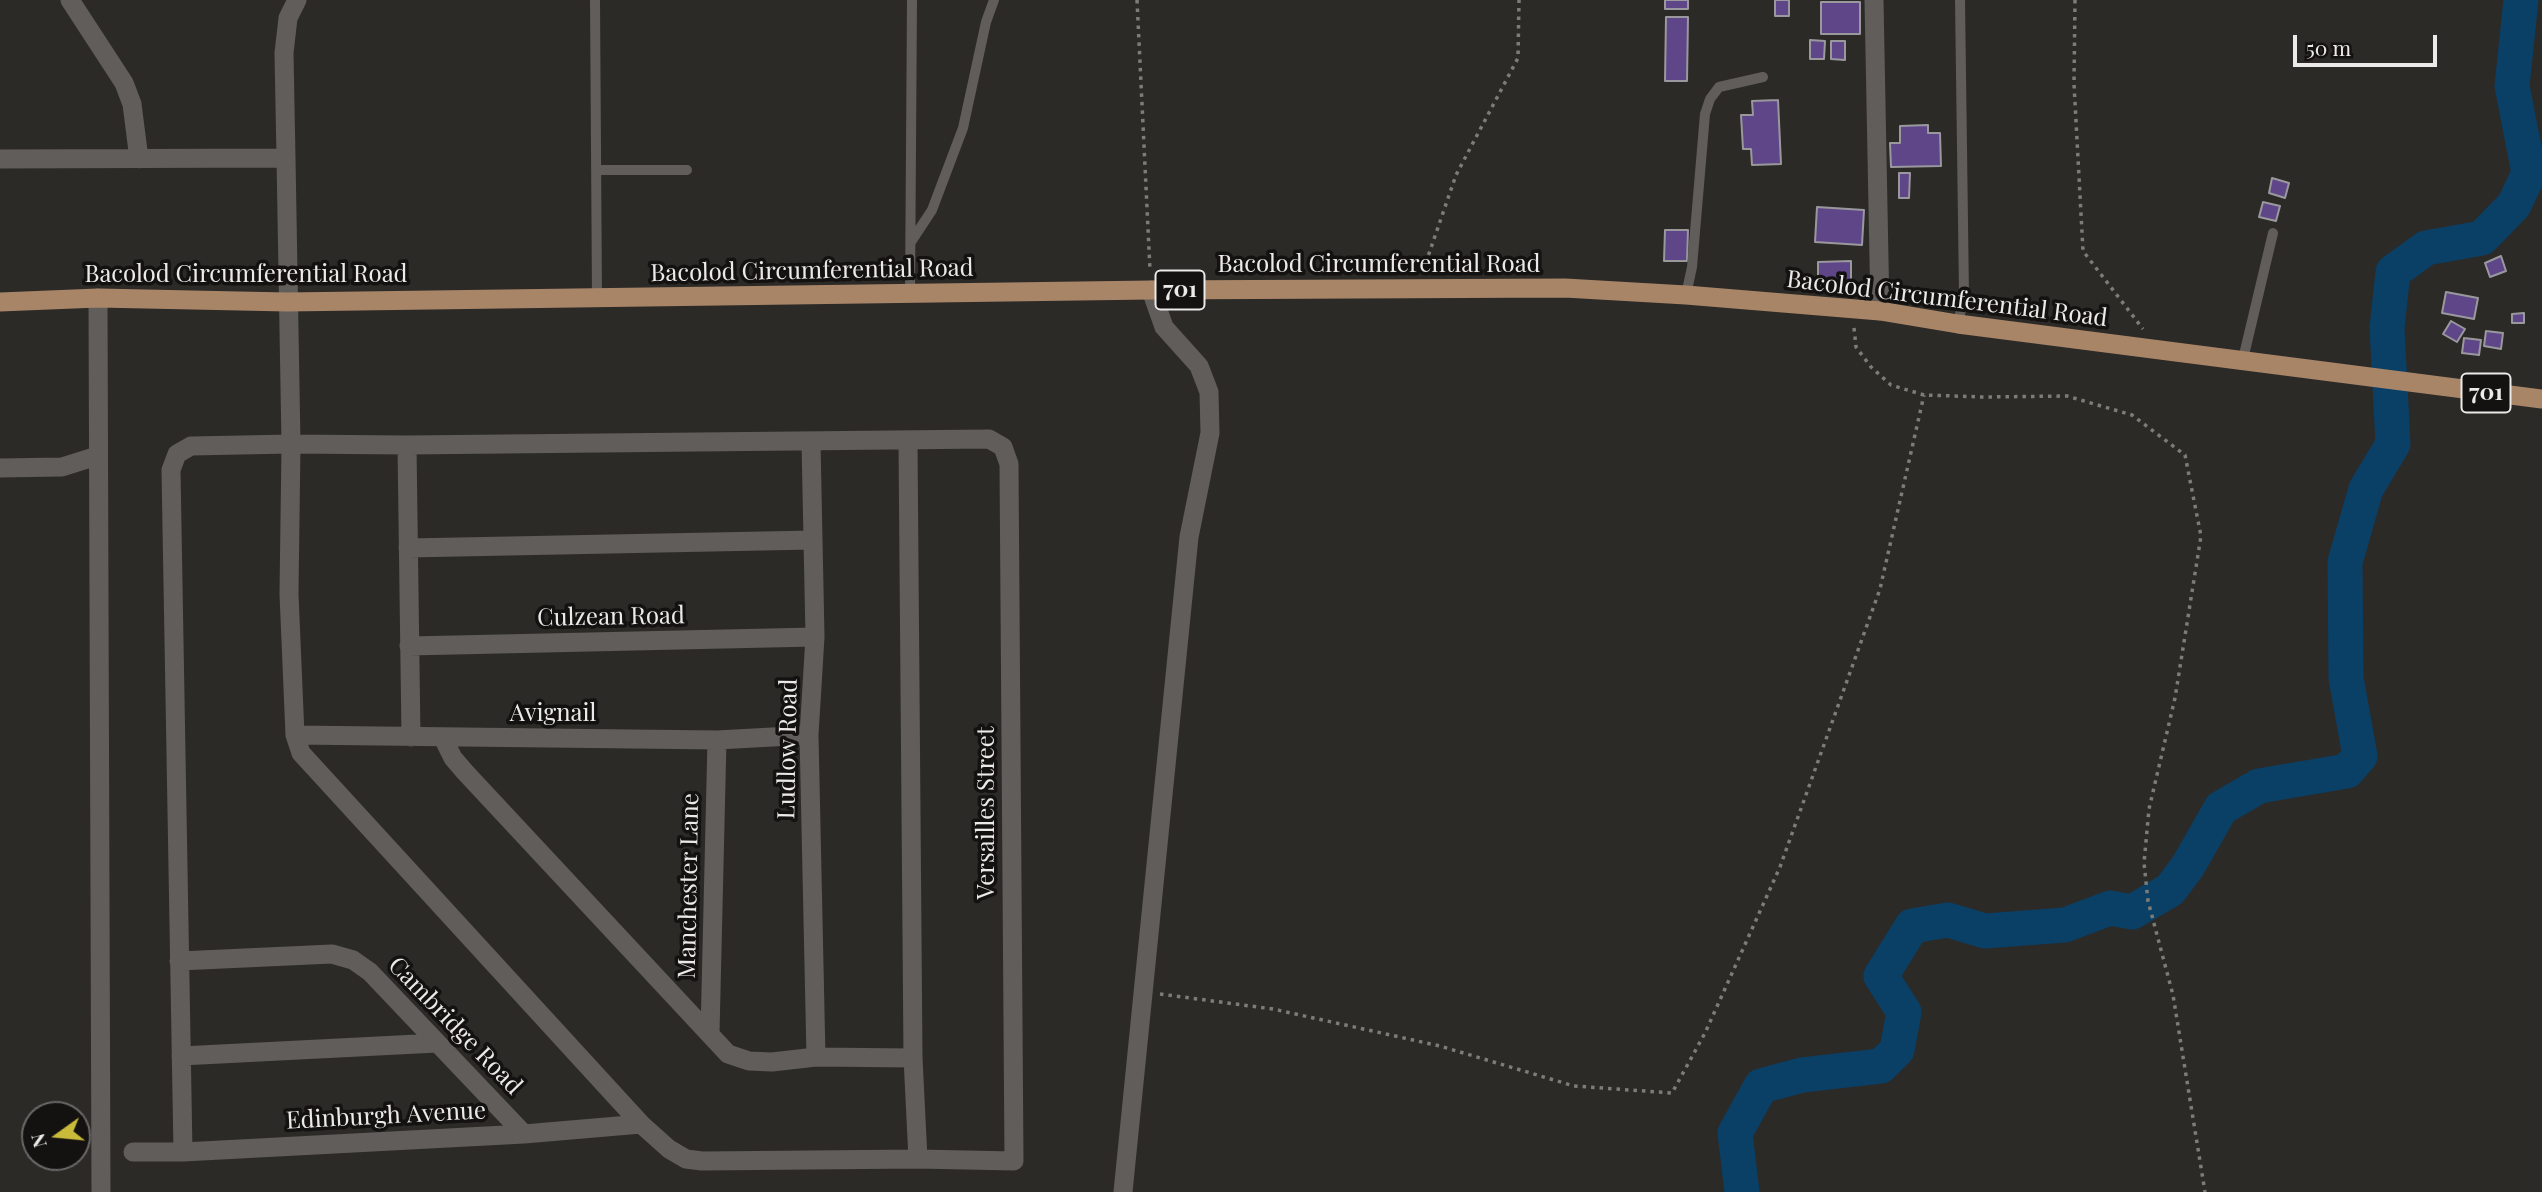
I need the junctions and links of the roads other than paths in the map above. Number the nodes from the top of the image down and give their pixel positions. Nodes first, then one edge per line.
1 (70, 0) edge
2 (297, 0) edge
3 (595, 0) edge
4 (912, 0) edge
5 (994, 0) edge
6 (1874, 0) edge
7 (1960, 0) edge
8 (1762, 78) dead end
9 (286, 158) junction
10 (0, 159) edge
11 (139, 159) junction
12 (596, 170) junction
13 (687, 170) dead end
14 (2273, 233) dead end
15 (912, 242) junction
16 (1151, 290) junction
17 (910, 295) junction
18 (1686, 295) junction
19 (98, 298) junction
20 (597, 299) junction
21 (0, 302) edge
22 (287, 302) junction
23 (1880, 311) junction
24 (1958, 324) junction
25 (2243, 359) junction
26 (2542, 399) edge
27 (908, 441) junction
28 (811, 442) junction
29 (291, 444) junction
30 (407, 445) junction
31 (97, 456) junction
32 (0, 468) edge
33 (813, 540) junction
34 (408, 548) junction
35 (815, 638) junction
36 (409, 646) junction
37 (809, 735) junction
38 (295, 736) junction
39 (411, 737) junction
40 (443, 738) junction
41 (717, 740) junction
42 (179, 961) junction
43 (710, 1033) junction
44 (436, 1043) junction
45 (181, 1056) junction
46 (816, 1057) junction
47 (913, 1058) junction
48 (641, 1124) junction
49 (524, 1134) junction
50 (133, 1152) dead end
51 (183, 1152) junction
52 (918, 1159) junction
53 (101, 1192) edge
54 (1123, 1192) edge

1 - 11 street
2 - 9 street
3 - 12 lane
4 - 15 lane
5 - 15 lane
6 - 23 street
7 - 24 lane
8 - 18 lane
9 - 11 street
9 - 22 street
10 - 11 street
12 - 13 lane
12 - 20 lane
14 - 25 lane
15 - 17 lane
16 - 17 main road, Bacolod Circumferential Road / 701
16 - 18 main road, Bacolod Circumferential Road / 701
16 - 54 street
17 - 20 main road, Bacolod Circumferential Road / 701
18 - 23 main road, Bacolod Circumferential Road / 701
19 - 21 main road, Bacolod Circumferential Road / 701
19 - 22 main road, Bacolod Circumferential Road / 701
19 - 31 street
20 - 22 main road, Bacolod Circumferential Road / 701
22 - 29 street
23 - 24 main road, Bacolod Circumferential Road / 701
24 - 25 main road, Bacolod Circumferential Road / 701
25 - 26 main road, Bacolod Circumferential Road / 701
27 - 28 street
27 - 47 street
27 - 52 street, Versailles Street
28 - 30 street
28 - 33 street, Ludlow Road
29 - 30 street
29 - 38 street
29 - 42 street
30 - 34 street
31 - 32 street
31 - 53 street
33 - 34 street
33 - 35 street, Ludlow Road
34 - 36 street
35 - 36 street, Culzean Road
35 - 37 street, Ludlow Road
36 - 39 street
37 - 41 street, Avignail
37 - 46 street, Ludlow Road
38 - 39 street, Avignail
38 - 48 street
39 - 40 street, Avignail
40 - 41 street, Avignail
40 - 43 street
41 - 43 street, Manchester Lane
42 - 44 street, Cambridge Road
42 - 45 street
43 - 46 street
44 - 45 street
44 - 49 street, Cambridge Road
45 - 51 street
46 - 47 street
47 - 52 street
48 - 49 street, Edinburgh Avenue
48 - 52 street
49 - 51 street, Edinburgh Avenue
50 - 51 street, Edinburgh Avenue

